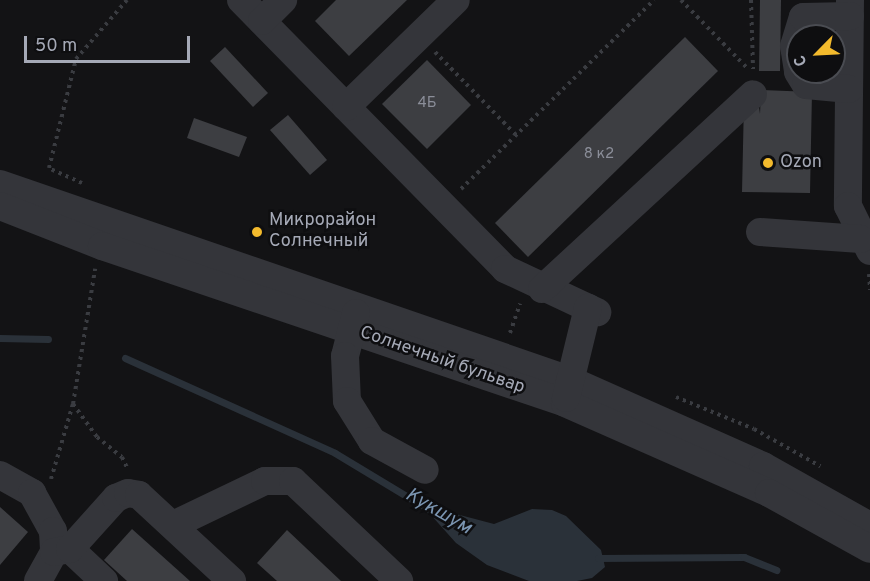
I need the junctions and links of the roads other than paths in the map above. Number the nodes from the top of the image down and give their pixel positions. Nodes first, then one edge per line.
1 (241, 0) edge
2 (283, 0) edge
3 (456, 0) edge
4 (850, 8) edge
5 (261, 21) junction
6 (801, 24) edge
7 (805, 84) edge
8 (849, 89) junction
9 (753, 94) dead end
10 (346, 107) junction
11 (859, 159) edge
12 (0, 183) edge
13 (0, 206) edge
14 (760, 232) dead end
15 (866, 245) edge
16 (535, 286) junction
17 (354, 319) junction
18 (567, 392) junction
19 (425, 470) dead end
20 (0, 475) edge
21 (173, 525) junction
22 (870, 526) edge
23 (870, 549) edge
24 (62, 550) junction
25 (38, 581) edge
26 (104, 581) edge
27 (232, 581) edge
28 (399, 581) edge

1 - 5 street
2 - 5 street
3 - 10 street
4 - 6 street
4 - 8 street
5 - 10 street
7 - 8 street
8 - 11 street
9 - 16 street
10 - 16 street
11 - 15 street
12 - 17 street, Солнечный бульвар
13 - 17 street, Солнечный бульвар
14 - 15 street
16 - 18 street
17 - 18 street, Солнечный бульвар
17 - 19 street
18 - 22 street, Солнечный бульвар
18 - 23 street, Солнечный бульвар
20 - 24 street
21 - 24 street
21 - 27 street
21 - 28 street
24 - 25 street
24 - 26 street

